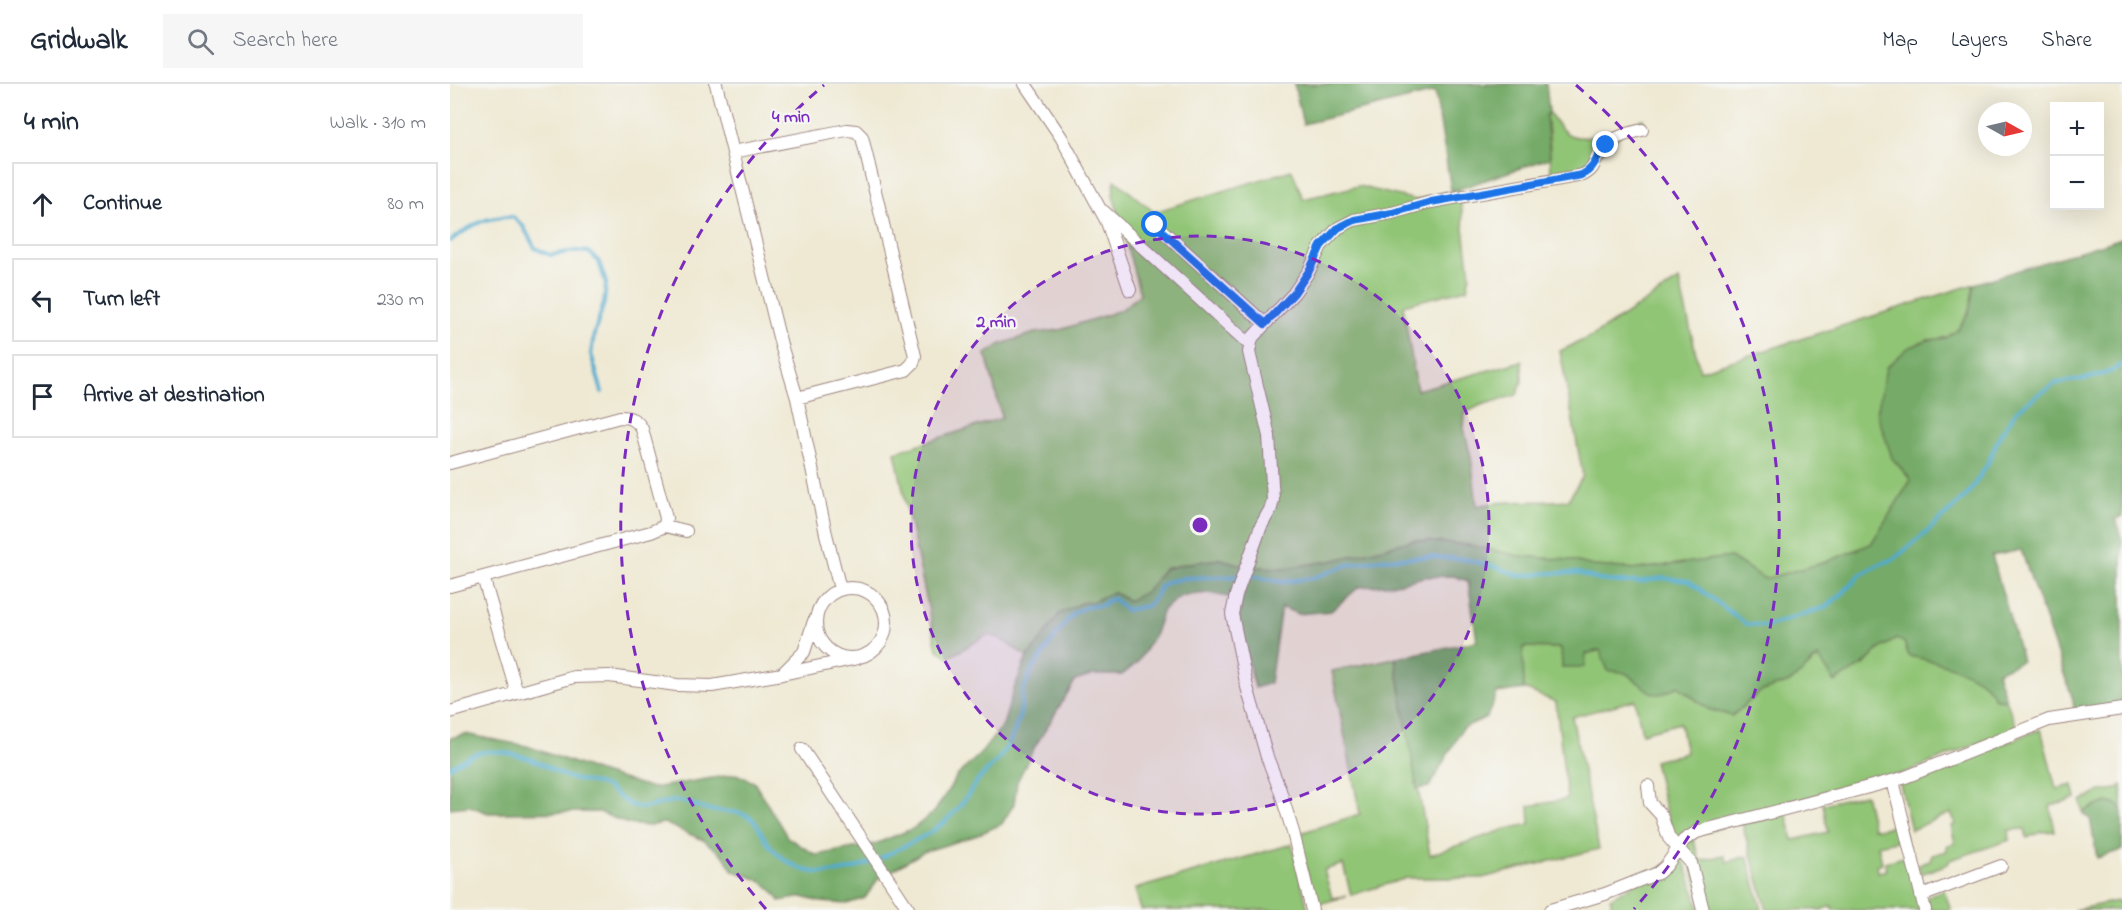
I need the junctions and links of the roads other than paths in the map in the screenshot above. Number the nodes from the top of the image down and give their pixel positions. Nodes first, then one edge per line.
1 (716, 84) edge
2 (1025, 84) edge
3 (1642, 130) dead end
4 (733, 152) junction
5 (1098, 206) junction
6 (1155, 225) dead end
7 (1130, 290) dead end
8 (1265, 324) junction
9 (1249, 344) junction
10 (798, 398) junction
11 (450, 464) edge
12 (665, 526) junction
13 (686, 531) dead end
14 (483, 577) junction
15 (450, 586) edge
16 (840, 589) junction
17 (816, 617) junction
18 (858, 658) junction
19 (782, 674) junction
20 (517, 693) junction
21 (2122, 709) edge
22 (450, 712) edge
23 (802, 749) dead end
24 (1893, 780) junction
25 (1648, 786) dead end
26 (1677, 848) junction
27 (2001, 866) dead end
28 (1921, 896) junction
29 (909, 910) edge
30 (1312, 910) edge
31 (1550, 910) edge
32 (1703, 910) edge
33 (1925, 910) edge

1 - 4 street
2 - 5 street
3 - 8 street
4 - 10 street
4 - 10 street
5 - 7 street
5 - 9 street
6 - 8 street
8 - 9 street
9 - 30 street
10 - 16 street
11 - 12 street
12 - 13 street
12 - 14 street
14 - 15 street
14 - 20 street
16 - 17 street
16 - 18 street
17 - 18 street
17 - 19 street
18 - 19 street
19 - 20 street
20 - 22 street
21 - 24 street
23 - 29 street
24 - 26 street
24 - 28 street
25 - 26 street
26 - 31 street
26 - 32 street
27 - 28 street
28 - 33 street

